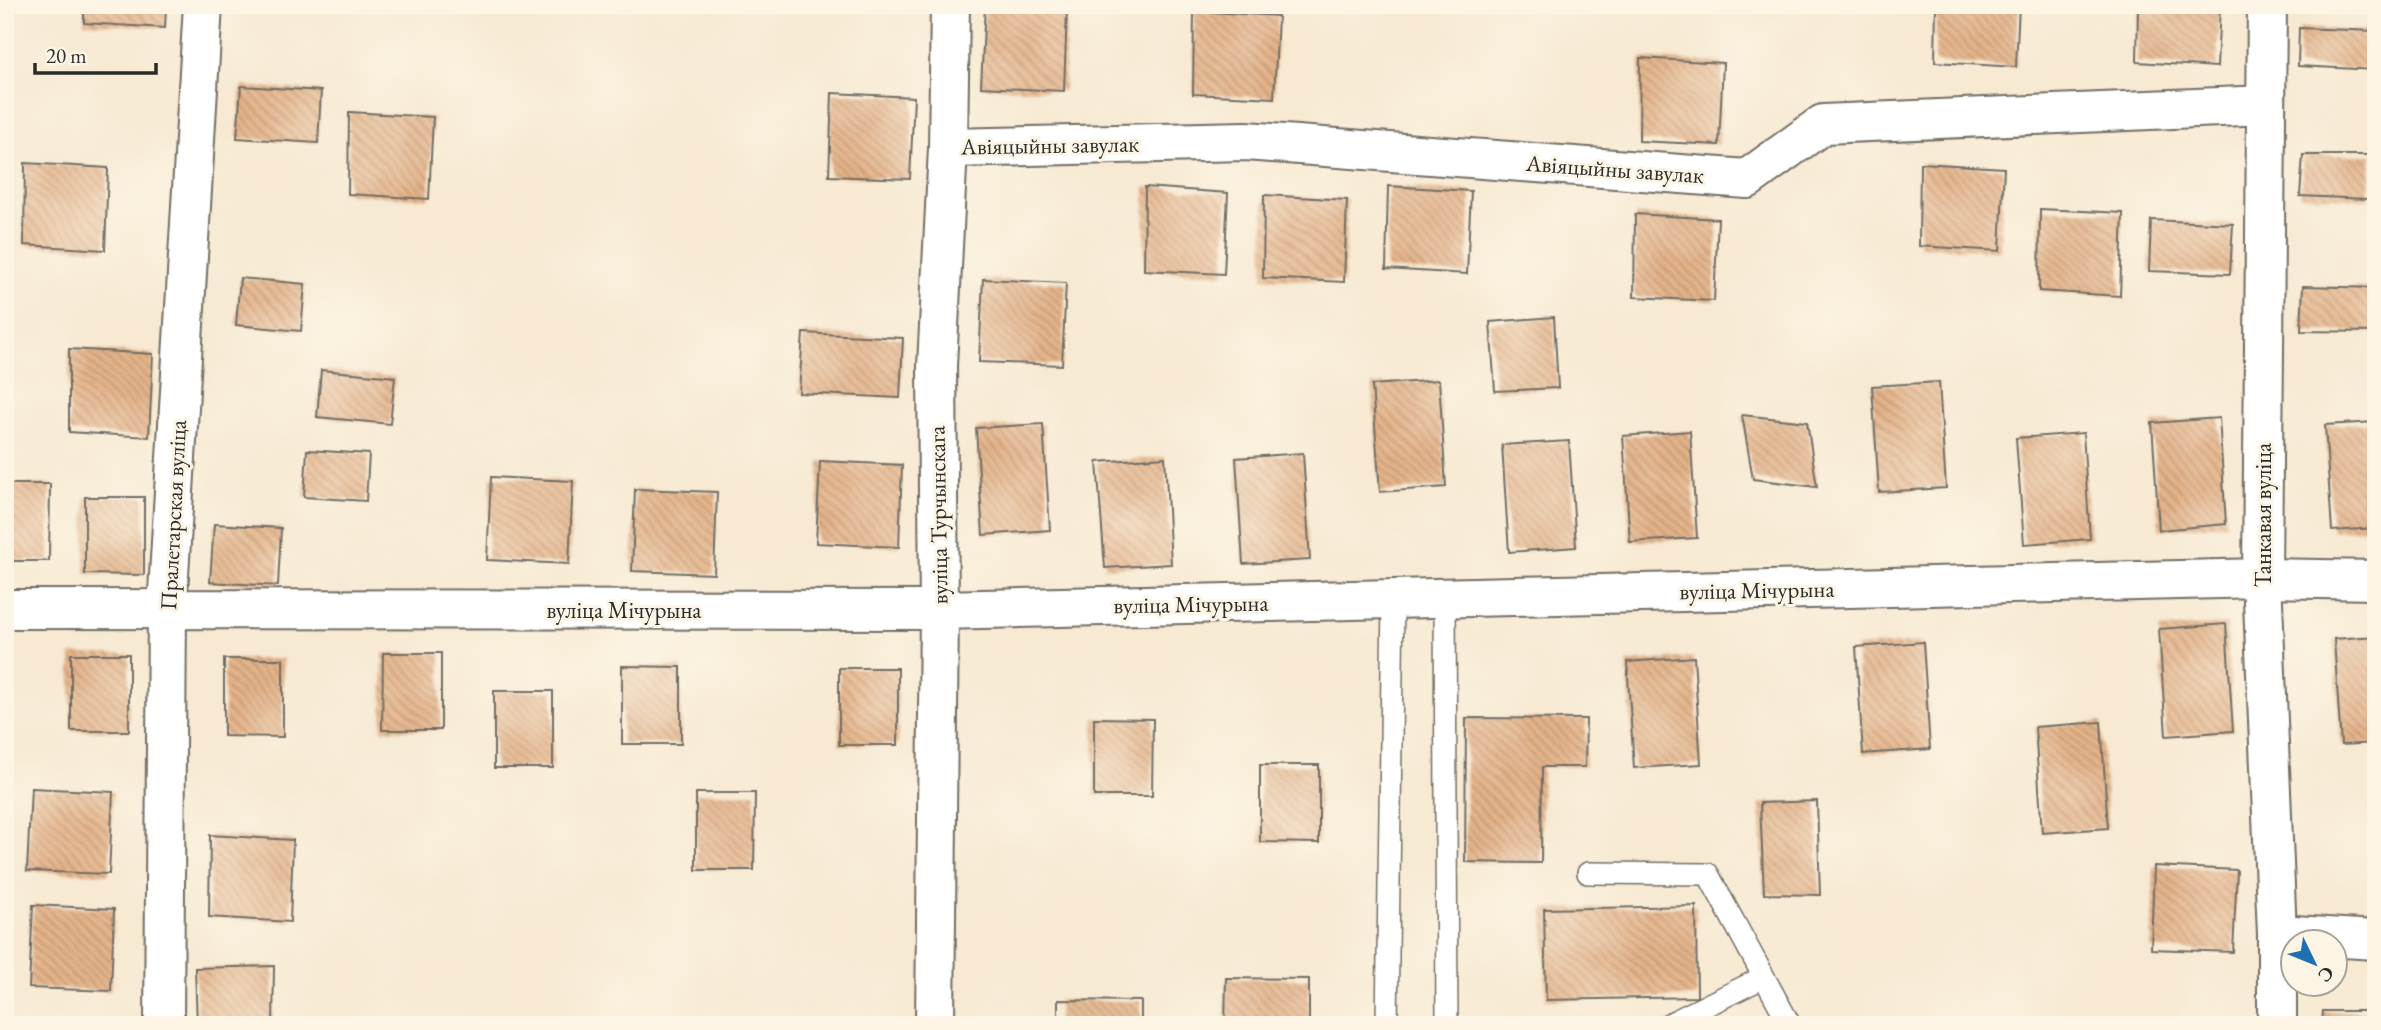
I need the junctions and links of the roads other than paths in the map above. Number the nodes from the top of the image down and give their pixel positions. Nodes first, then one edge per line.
1 (203, 5) edge
2 (950, 5) edge
3 (2267, 5) edge
4 (2266, 105) junction
5 (948, 148) junction
6 (2262, 578) junction
7 (2376, 580) edge
8 (1445, 597) junction
9 (1393, 599) junction
10 (5, 609) edge
11 (167, 609) junction
12 (939, 610) junction
13 (1588, 873) dead end
14 (2277, 934) junction
15 (2376, 940) edge
16 (1764, 977) junction
17 (164, 1025) edge
18 (935, 1025) edge
19 (1387, 1025) edge
20 (1447, 1025) edge
21 (1667, 1025) edge
22 (1790, 1025) edge
23 (2277, 1025) edge

1 - 11 street, Пралетарская вуліца
2 - 5 street, вуліца Турчынскага
3 - 4 street, Танкавая вуліца
4 - 5 street, Авіяцыйны завулак
4 - 6 street, Танкавая вуліца
5 - 12 street, вуліца Турчынскага
6 - 7 street, вуліца Мічурына
6 - 8 street, вуліца Мічурына
6 - 14 street, Танкавая вуліца
8 - 9 street, вуліца Мічурына
8 - 20 lane
9 - 12 street, вуліца Мічурына
9 - 19 lane
10 - 11 street, вуліца Мічурына
11 - 12 street, вуліца Мічурына
11 - 17 street, Пралетарская вуліца
12 - 18 street, вуліца Турчынскага
13 - 16 lane
14 - 15 street
14 - 23 street, Танкавая вуліца
16 - 21 lane
16 - 22 lane

